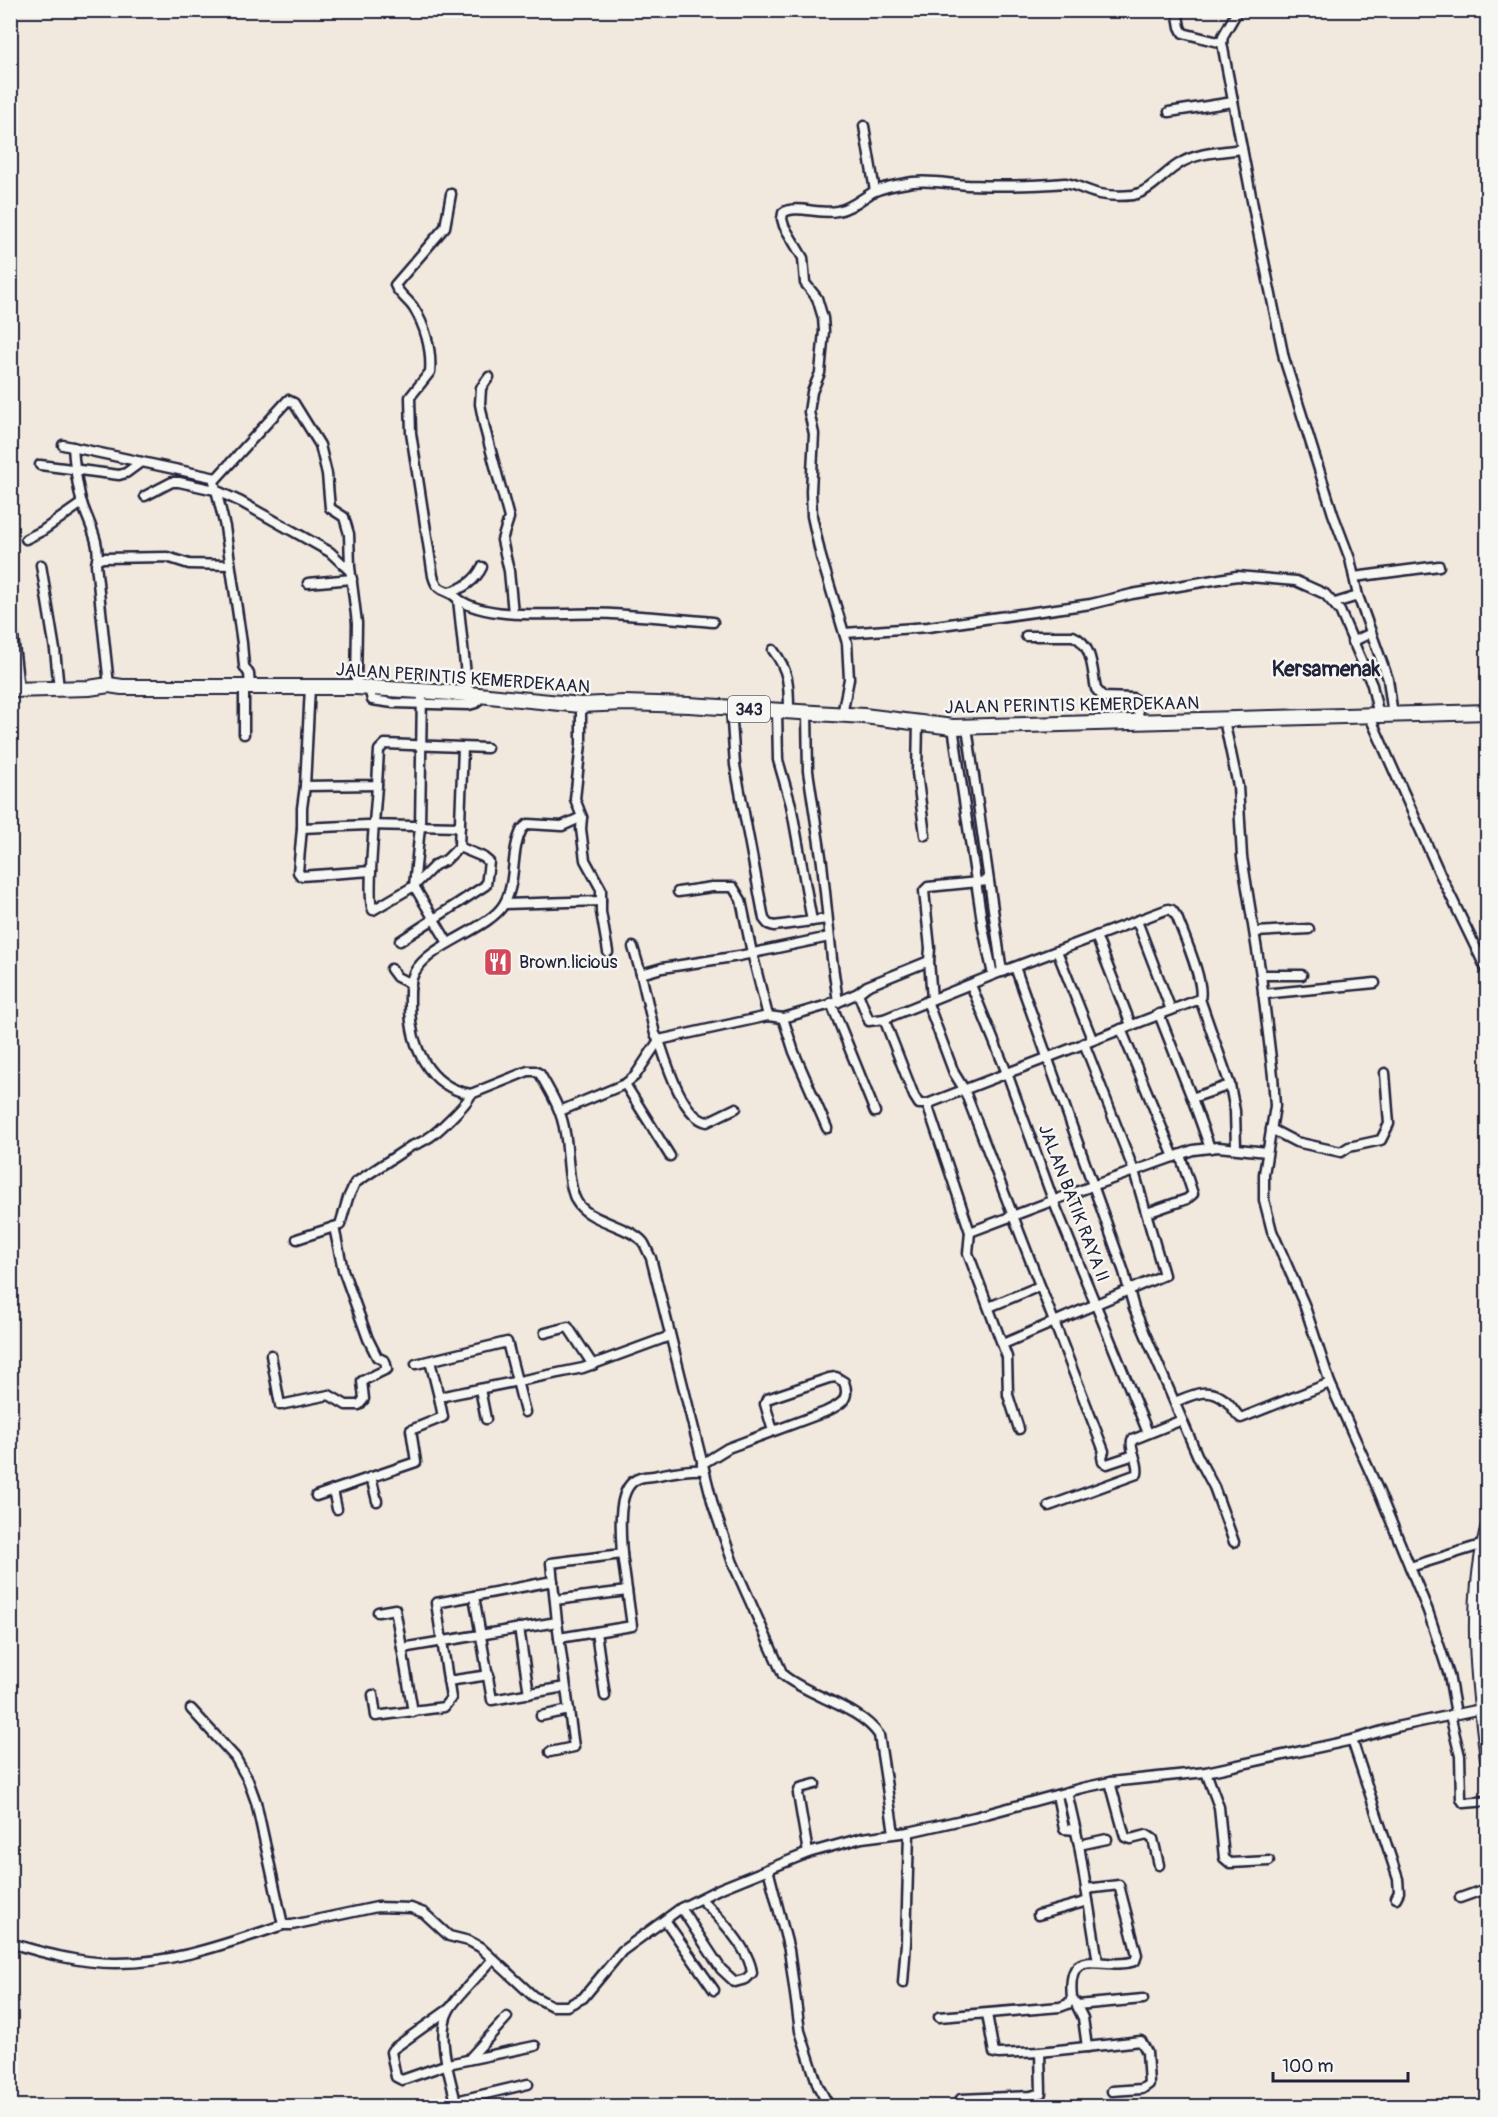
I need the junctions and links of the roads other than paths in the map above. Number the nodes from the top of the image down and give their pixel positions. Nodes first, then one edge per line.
1 (1177, 10) edge
2 (1238, 10) edge
3 (1222, 43) junction
4 (1233, 102) junction
5 (1169, 112) dead end
6 (864, 126) dead end
7 (1242, 149) junction
8 (875, 191) junction
9 (452, 194) dead end
10 (489, 377) dead end
11 (63, 445) dead end
12 (73, 447) junction
13 (141, 462) junction
14 (40, 465) dead end
15 (74, 469) junction
16 (176, 469) junction
17 (172, 482) junction
18 (215, 484) junction
19 (145, 496) dead end
20 (82, 503) junction
21 (26, 539) dead end
22 (98, 560) junction
23 (41, 565) dead end
24 (230, 565) junction
25 (1439, 566) dead end
26 (482, 567) dead end
27 (350, 569) junction
28 (1354, 578) junction
29 (308, 583) dead end
30 (448, 592) junction
31 (1358, 596) junction
32 (458, 599) junction
33 (1335, 603) junction
34 (513, 613) junction
35 (713, 622) dead end
36 (12, 627) dead end
37 (845, 633) junction
38 (1371, 633) junction
39 (1026, 636) dead end
40 (1352, 642) junction
41 (772, 650) dead end
42 (109, 685) junction
43 (247, 687) junction
44 (309, 687) junction
45 (362, 688) junction
46 (58, 689) junction
47 (15, 690) edge
48 (475, 694) junction
49 (422, 697) junction
50 (581, 705) junction
51 (731, 708) junction
52 (783, 711) junction
53 (1488, 712) edge
54 (807, 713) junction
55 (842, 715) junction
56 (1380, 716) junction
57 (1224, 720) junction
58 (918, 722) junction
59 (1140, 723) junction
60 (960, 727) junction
61 (244, 734) dead end
62 (422, 746) junction
63 (463, 748) junction
64 (487, 748) dead end
65 (377, 784) junction
66 (305, 786) junction
67 (582, 817) junction
68 (980, 822) junction
69 (967, 823) junction
70 (375, 825) junction
71 (420, 826) junction
72 (460, 827) junction
73 (302, 828) junction
74 (925, 835) dead end
75 (459, 847) junction
76 (417, 863) junction
77 (435, 865) junction
78 (371, 871) junction
79 (988, 881) junction
80 (976, 882) junction
81 (414, 886) junction
82 (678, 892) dead end
83 (601, 901) junction
84 (505, 904) junction
85 (827, 919) junction
86 (435, 920) junction
87 (812, 921) junction
88 (1137, 921) junction
89 (995, 926) junction
90 (983, 928) junction
91 (1309, 929) dead end
92 (1255, 932) junction
93 (1096, 936) junction
94 (829, 937) junction
95 (400, 941) dead end
96 (448, 943) junction
97 (633, 947) dead end
98 (1057, 951) junction
99 (608, 952) dead end
100 (752, 953) junction
101 (929, 961) junction
102 (1015, 968) junction
103 (391, 969) dead end
104 (997, 973) junction
105 (1488, 973) edge
106 (641, 974) junction
107 (1261, 975) junction
108 (1302, 975) dead end
109 (1375, 983) dead end
110 (411, 984) junction
111 (971, 985) junction
112 (858, 993) junction
113 (1263, 994) junction
114 (1200, 999) junction
115 (930, 1000) junction
116 (835, 1002) junction
117 (1171, 1010) junction
118 (1159, 1014) junction
119 (768, 1016) junction
120 (783, 1018) junction
121 (884, 1019) junction
122 (1131, 1025) junction
123 (1121, 1029) junction
124 (658, 1040) junction
125 (1088, 1041) junction
126 (1047, 1059) junction
127 (1007, 1073) junction
128 (1384, 1073) dead end
129 (625, 1084) junction
130 (1230, 1085) junction
131 (964, 1089) junction
132 (471, 1094) junction
133 (1192, 1098) junction
134 (927, 1104) junction
135 (736, 1108) dead end
136 (560, 1112) junction
137 (875, 1112) dead end
138 (827, 1128) dead end
139 (1270, 1129) junction
140 (1210, 1148) junction
141 (1236, 1148) junction
142 (1267, 1152) junction
143 (670, 1156) dead end
144 (1177, 1156) junction
145 (1134, 1171) junction
146 (1092, 1186) junction
147 (1053, 1200) junction
148 (1147, 1213) junction
149 (1012, 1215) junction
150 (334, 1227) junction
151 (970, 1232) junction
152 (297, 1239) dead end
153 (1040, 1286) junction
154 (1130, 1291) junction
155 (1096, 1304) junction
156 (989, 1307) junction
157 (1054, 1323) junction
158 (545, 1333) dead end
159 (670, 1336) junction
160 (1003, 1344) junction
161 (271, 1355) dead end
162 (430, 1360) junction
163 (416, 1364) dead end
164 (593, 1365) junction
165 (517, 1382) junction
166 (1330, 1383) junction
167 (480, 1389) junction
168 (439, 1397) junction
169 (1175, 1402) junction
170 (525, 1412) dead end
171 (486, 1419) dead end
172 (1182, 1420) junction
173 (1019, 1429) dead end
174 (773, 1431) junction
175 (1148, 1433) junction
176 (1134, 1455) junction
177 (703, 1467) junction
178 (371, 1477) junction
179 (333, 1490) junction
180 (316, 1496) dead end
181 (377, 1501) dead end
182 (1049, 1506) dead end
183 (337, 1509) dead end
184 (1488, 1529) edge
185 (1234, 1542) dead end
186 (1484, 1544) junction
187 (622, 1554) junction
188 (1410, 1567) junction
189 (553, 1581) junction
190 (627, 1591) junction
191 (474, 1596) junction
192 (555, 1600) junction
193 (378, 1612) dead end
194 (557, 1622) junction
195 (519, 1629) junction
196 (596, 1632) junction
197 (482, 1635) junction
198 (559, 1638) junction
199 (442, 1641) junction
200 (402, 1648) junction
201 (1482, 1664) edge
202 (489, 1675) junction
203 (448, 1681) junction
204 (565, 1687) junction
205 (529, 1694) junction
206 (373, 1695) dead end
207 (605, 1696) dead end
208 (1481, 1708) junction
209 (191, 1709) dead end
210 (569, 1710) junction
211 (413, 1712) junction
212 (1453, 1715) junction
213 (541, 1716) dead end
214 (1352, 1740) junction
215 (550, 1752) dead end
216 (1488, 1759) edge
217 (1206, 1772) junction
218 (1110, 1782) junction
219 (815, 1784) dead end
220 (1067, 1792) junction
221 (1057, 1795) junction
222 (1488, 1801) edge
223 (1076, 1830) junction
224 (909, 1832) junction
225 (894, 1833) junction
226 (1107, 1839) dead end
227 (1079, 1845) junction
228 (808, 1853) junction
229 (1269, 1861) dead end
230 (1159, 1865) dead end
231 (768, 1869) junction
232 (1488, 1888) edge
233 (1086, 1889) junction
234 (1396, 1898) dead end
235 (1460, 1898) dead end
236 (701, 1899) junction
237 (1088, 1901) junction
238 (681, 1908) junction
239 (1038, 1915) dead end
240 (665, 1920) junction
241 (283, 1925) junction
242 (10, 1943) edge
243 (492, 1960) junction
244 (1098, 1962) junction
245 (903, 1983) dead end
246 (714, 1990) dead end
247 (1143, 1999) dead end
248 (1074, 2002) junction
249 (449, 2009) junction
250 (987, 2014) junction
251 (507, 2017) dead end
252 (939, 2017) dead end
253 (535, 2046) dead end
254 (1087, 2047) junction
255 (1040, 2052) junction
256 (469, 2060) junction
257 (448, 2064) junction
258 (528, 2084) dead end
259 (1112, 2091) dead end
260 (961, 2099) dead end
261 (457, 2104) edge
262 (442, 2106) edge
263 (829, 2106) edge

1 - 3 street
2 - 3 street
3 - 4 street
4 - 5 street
4 - 7 street
6 - 8 street
7 - 8 street
7 - 28 street
8 - 37 street
9 - 30 street
10 - 34 street
11 - 12 street
12 - 13 street
12 - 15 street
13 - 15 street
13 - 16 street
14 - 15 street
15 - 20 street
16 - 17 street
16 - 18 street
17 - 18 street
17 - 19 street
18 - 24 street
18 - 27 street
18 - 27 street
20 - 21 street
20 - 22 street
22 - 24 street
22 - 42 street
23 - 46 street
24 - 43 street
25 - 28 street
26 - 30 street
27 - 29 street
27 - 45 street
28 - 31 street
30 - 32 street
31 - 33 street
31 - 38 street
32 - 34 street
32 - 48 street
33 - 37 street
33 - 40 street
34 - 35 street
36 - 47 street
37 - 55 street
38 - 40 street
38 - 56 street
39 - 59 street
40 - 56 street
41 - 52 street
42 - 43 main road, JALAN PERINTIS KEMERDEKAAN / 343
42 - 46 main road, JALAN PERINTIS KEMERDEKAAN / 343
43 - 44 main road, JALAN PERINTIS KEMERDEKAAN / 343
43 - 61 street
44 - 45 main road, JALAN PERINTIS KEMERDEKAAN / 343
44 - 66 street
45 - 49 main road, JALAN PERINTIS KEMERDEKAAN / 343
46 - 47 main road, JALAN PERINTIS KEMERDEKAAN / 343
48 - 49 main road, JALAN PERINTIS KEMERDEKAAN / 343
48 - 50 main road, JALAN PERINTIS KEMERDEKAAN / 343
49 - 62 street
50 - 51 main road, JALAN PERINTIS KEMERDEKAAN / 343
50 - 67 street
51 - 52 main road, JALAN PERINTIS KEMERDEKAAN / 343
51 - 87 street
52 - 54 main road, JALAN PERINTIS KEMERDEKAAN / 343
52 - 87 street
53 - 56 main road, JALAN PERINTIS KEMERDEKAAN / 343
54 - 55 main road, JALAN PERINTIS KEMERDEKAAN / 343
54 - 85 street
55 - 58 main road, JALAN PERINTIS KEMERDEKAAN / 343
56 - 57 main road, JALAN PERINTIS KEMERDEKAAN / 343
56 - 105 street
57 - 59 main road, JALAN PERINTIS KEMERDEKAAN / 343
57 - 92 street
58 - 60 main road, JALAN PERINTIS KEMERDEKAAN / 343
58 - 74 street
59 - 60 main road, JALAN PERINTIS KEMERDEKAAN / 343
60 - 68 street
60 - 69 street
62 - 63 street
62 - 65 street
62 - 71 street
63 - 64 street
63 - 72 street
65 - 66 street
65 - 70 street
66 - 73 street
67 - 83 street
67 - 84 street
68 - 69 street
68 - 79 street
69 - 80 street
70 - 71 street
70 - 73 street
70 - 78 street
71 - 72 street
71 - 76 street
72 - 75 street
73 - 78 street
75 - 77 street
75 - 86 street
76 - 77 street
76 - 81 street
77 - 81 street
78 - 81 street
79 - 80 street
79 - 89 street
80 - 90 street
80 - 101 street
81 - 86 street
82 - 100 street
83 - 84 street
83 - 99 street
84 - 96 street
85 - 87 street
85 - 94 street
86 - 95 street
86 - 96 street
88 - 93 street
88 - 114 street
88 - 117 street
89 - 90 street
89 - 104 street
90 - 104 street
91 - 92 street
92 - 107 street
93 - 98 street
93 - 122 street
94 - 100 street
94 - 116 street
96 - 110 street
97 - 106 street
98 - 102 street
98 - 125 street
100 - 106 street
100 - 119 street
101 - 112 street
101 - 115 street
102 - 104 street
102 - 126 street
103 - 110 street
104 - 111 street
106 - 124 street
107 - 108 street
107 - 113 street
109 - 113 street
110 - 132 street
111 - 115 street
111 - 127 street, JALAN BATIK RAYA II
112 - 116 street
112 - 121 street
113 - 139 street
114 - 117 street
114 - 130 street
115 - 121 street
115 - 131 street
116 - 120 street
116 - 137 street
117 - 118 street
118 - 122 street
118 - 133 street
119 - 120 street
119 - 124 street
120 - 138 street
121 - 134 street
122 - 123 street
123 - 125 street
123 - 144 street
124 - 129 street
124 - 135 street
125 - 126 street
125 - 145 street
126 - 127 street
126 - 146 street
127 - 131 street
127 - 147 street, JALAN BATIK RAYA II
128 - 139 street
129 - 136 street
129 - 143 street
130 - 133 street
130 - 141 street
131 - 134 street
131 - 149 street
132 - 136 street
132 - 150 street
133 - 140 street
134 - 151 street
136 - 159 street
139 - 142 street
140 - 141 street
140 - 144 street
141 - 142 street
142 - 166 street
144 - 145 street
144 - 148 street
145 - 146 street
145 - 148 street
146 - 147 street
146 - 154 street
147 - 149 street
147 - 155 street, JALAN BATIK RAYA II
148 - 154 street
149 - 151 street
149 - 153 street
150 - 152 street
150 - 161 street
151 - 156 street
153 - 156 street
153 - 157 street
154 - 155 street
154 - 169 street
155 - 157 street
155 - 175 street, JALAN BATIK RAYA II
156 - 160 street
157 - 160 street
157 - 176 street
158 - 164 street
159 - 164 street
159 - 177 street
160 - 173 street
162 - 163 street
162 - 165 street
162 - 168 street
164 - 165 street
165 - 167 street
165 - 170 street
166 - 169 street
166 - 188 street
167 - 168 street
167 - 171 street
168 - 178 street
169 - 172 street
172 - 175 street
172 - 185 street
174 - 174 street
174 - 177 street
175 - 176 street
176 - 182 street
177 - 187 street
177 - 225 street
178 - 179 street
178 - 181 street
179 - 180 street
179 - 183 street
184 - 186 main road
186 - 188 street
186 - 201 main road
187 - 189 street
187 - 190 street
188 - 212 street
189 - 191 street
189 - 192 street
190 - 192 street
190 - 196 street
191 - 197 street
191 - 199 street
192 - 194 street
193 - 200 street
194 - 195 street
194 - 198 street
195 - 197 street
195 - 205 street
196 - 198 street
196 - 207 street
197 - 199 street
197 - 202 street
198 - 204 street
199 - 200 street
199 - 203 street
200 - 211 street
201 - 208 main road
202 - 203 street
202 - 205 street
203 - 211 street
204 - 205 street
204 - 210 street
206 - 211 street
208 - 212 street
208 - 216 main road
209 - 241 street
210 - 213 street
210 - 215 street
212 - 214 street
212 - 222 street
214 - 217 street
214 - 234 street
217 - 218 street
217 - 229 street
218 - 220 street
218 - 230 street
219 - 228 street
220 - 221 street
220 - 223 street
221 - 223 street
221 - 224 street
223 - 227 street
224 - 225 street
224 - 245 street
225 - 228 street
226 - 227 street
227 - 233 street
228 - 231 street
231 - 236 street
231 - 263 street
232 - 235 street
233 - 237 street
233 - 244 street
236 - 238 street
236 - 238 street
237 - 239 street
237 - 244 street
238 - 240 street
240 - 243 street
240 - 246 street
241 - 242 street
241 - 243 street
243 - 249 street
244 - 248 street
247 - 248 street
248 - 250 street
248 - 254 street
249 - 257 street
249 - 257 street
250 - 252 street
250 - 255 street
251 - 256 street
253 - 256 street
254 - 255 street
254 - 259 street
255 - 260 street
256 - 257 street
257 - 261 street
258 - 261 street
261 - 262 street

